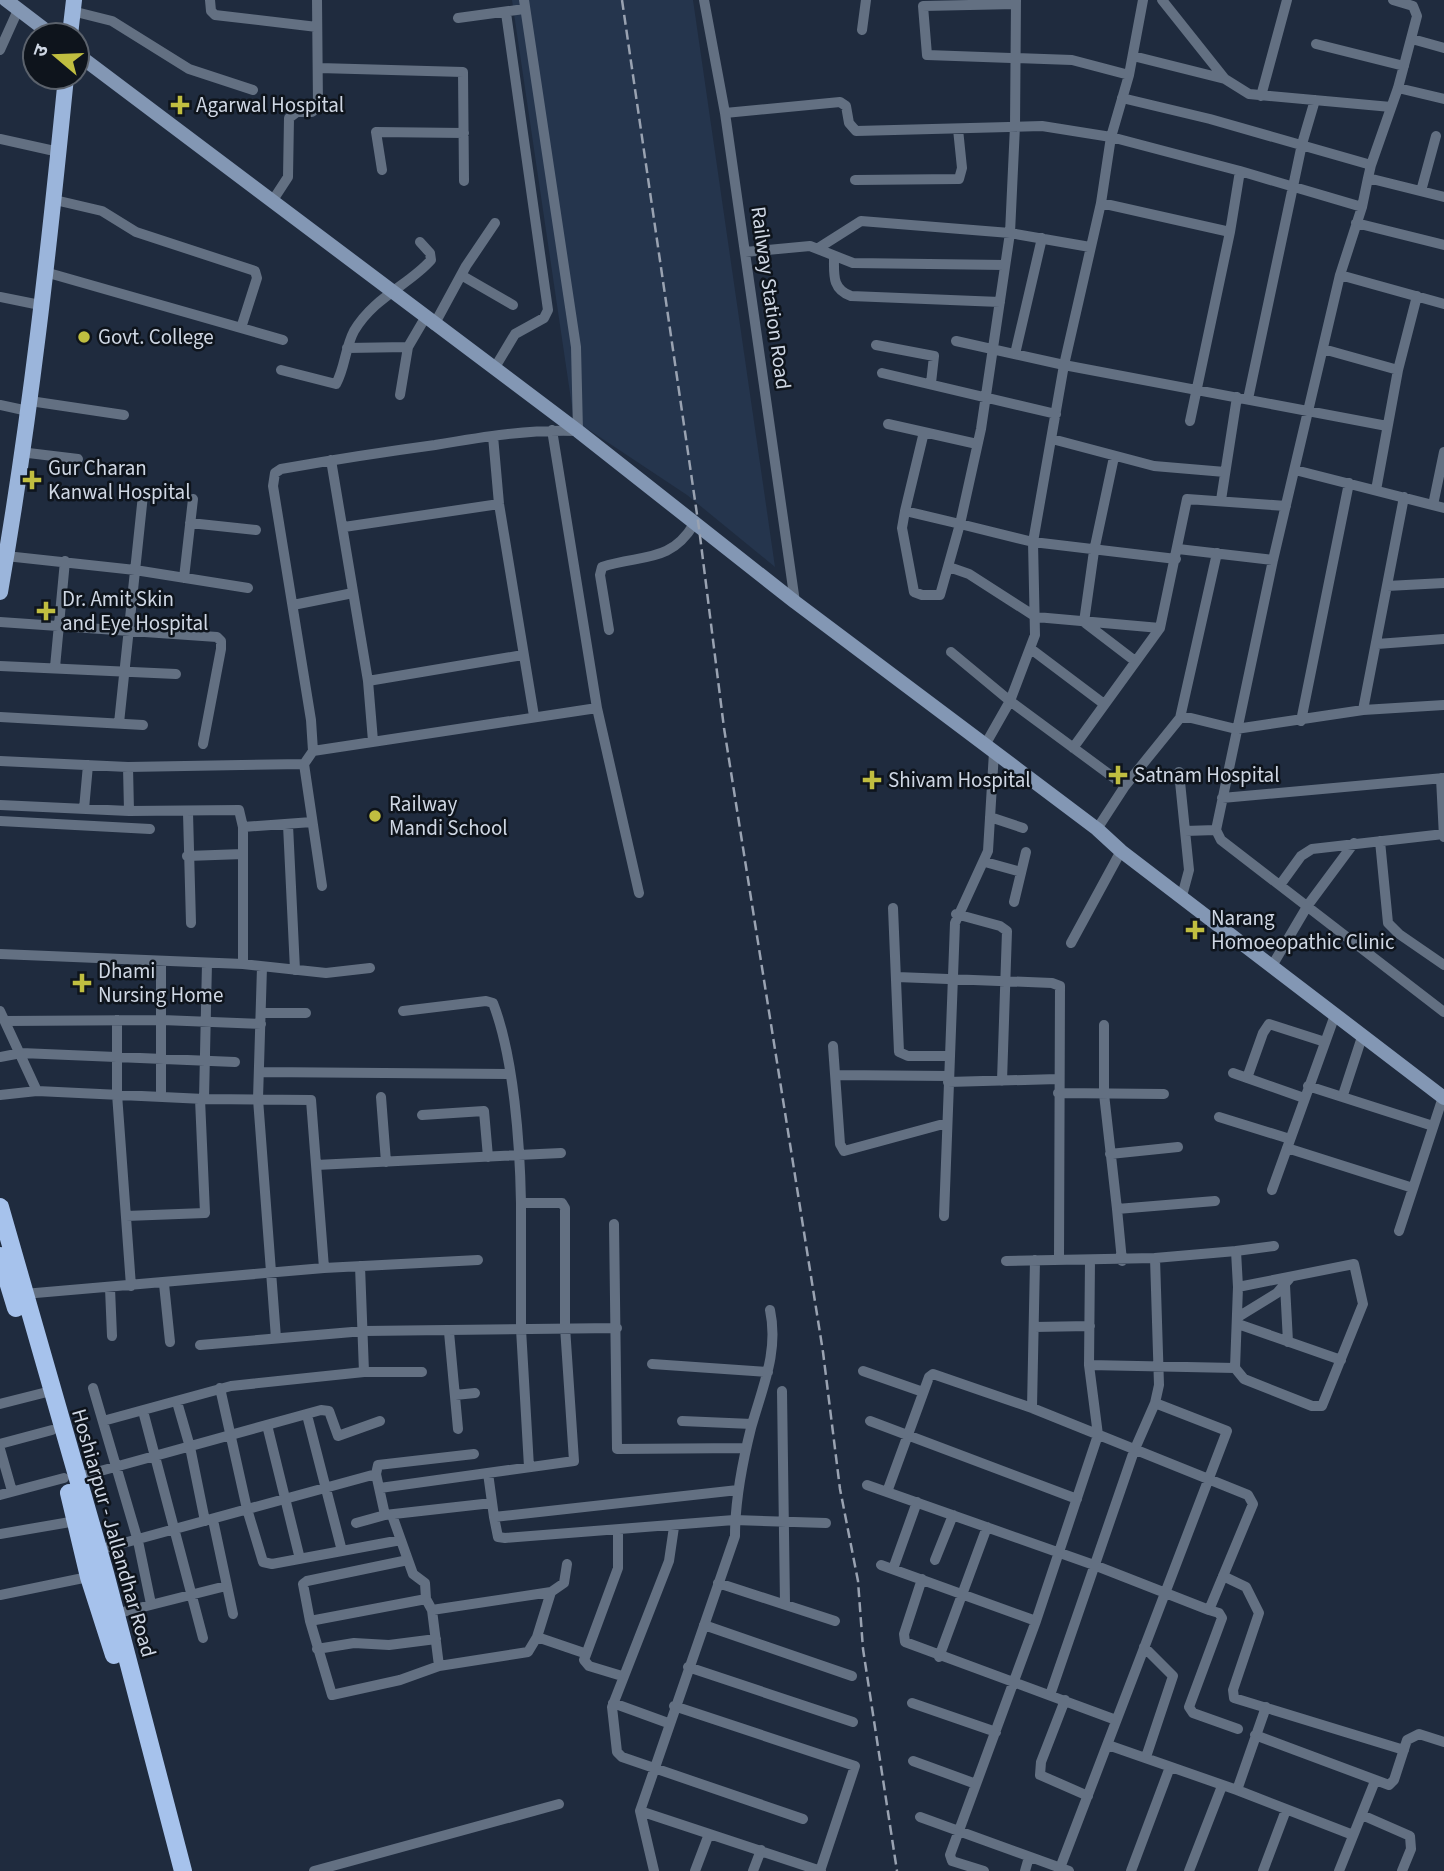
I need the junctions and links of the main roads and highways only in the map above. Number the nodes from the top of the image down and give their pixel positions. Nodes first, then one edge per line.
1 (6, 0) edge
2 (33, 21) edge
3 (91, 64) edge
4 (65, 91) edge
5 (3, 565) edge
6 (0, 592) edge
7 (1444, 1096) edge
8 (0, 1207) edge
9 (0, 1256) edge
10 (46, 1392) junction
11 (70, 1478) junction
12 (97, 1575) junction
13 (173, 1871) edge
14 (183, 1871) edge

1 - 2 main road
3 - 7 main road
4 - 5 main road
5 - 6 main road
8 - 10 highway, Hoshiarpur - Jallandhar Road
9 - 10 highway
10 - 11 highway, Hoshiarpur - Jallandhar Road
10 - 11 highway
11 - 12 highway
11 - 12 highway, Hoshiarpur - Jallandhar Road
12 - 13 highway
12 - 14 highway, Hoshiarpur - Jallandhar Road

